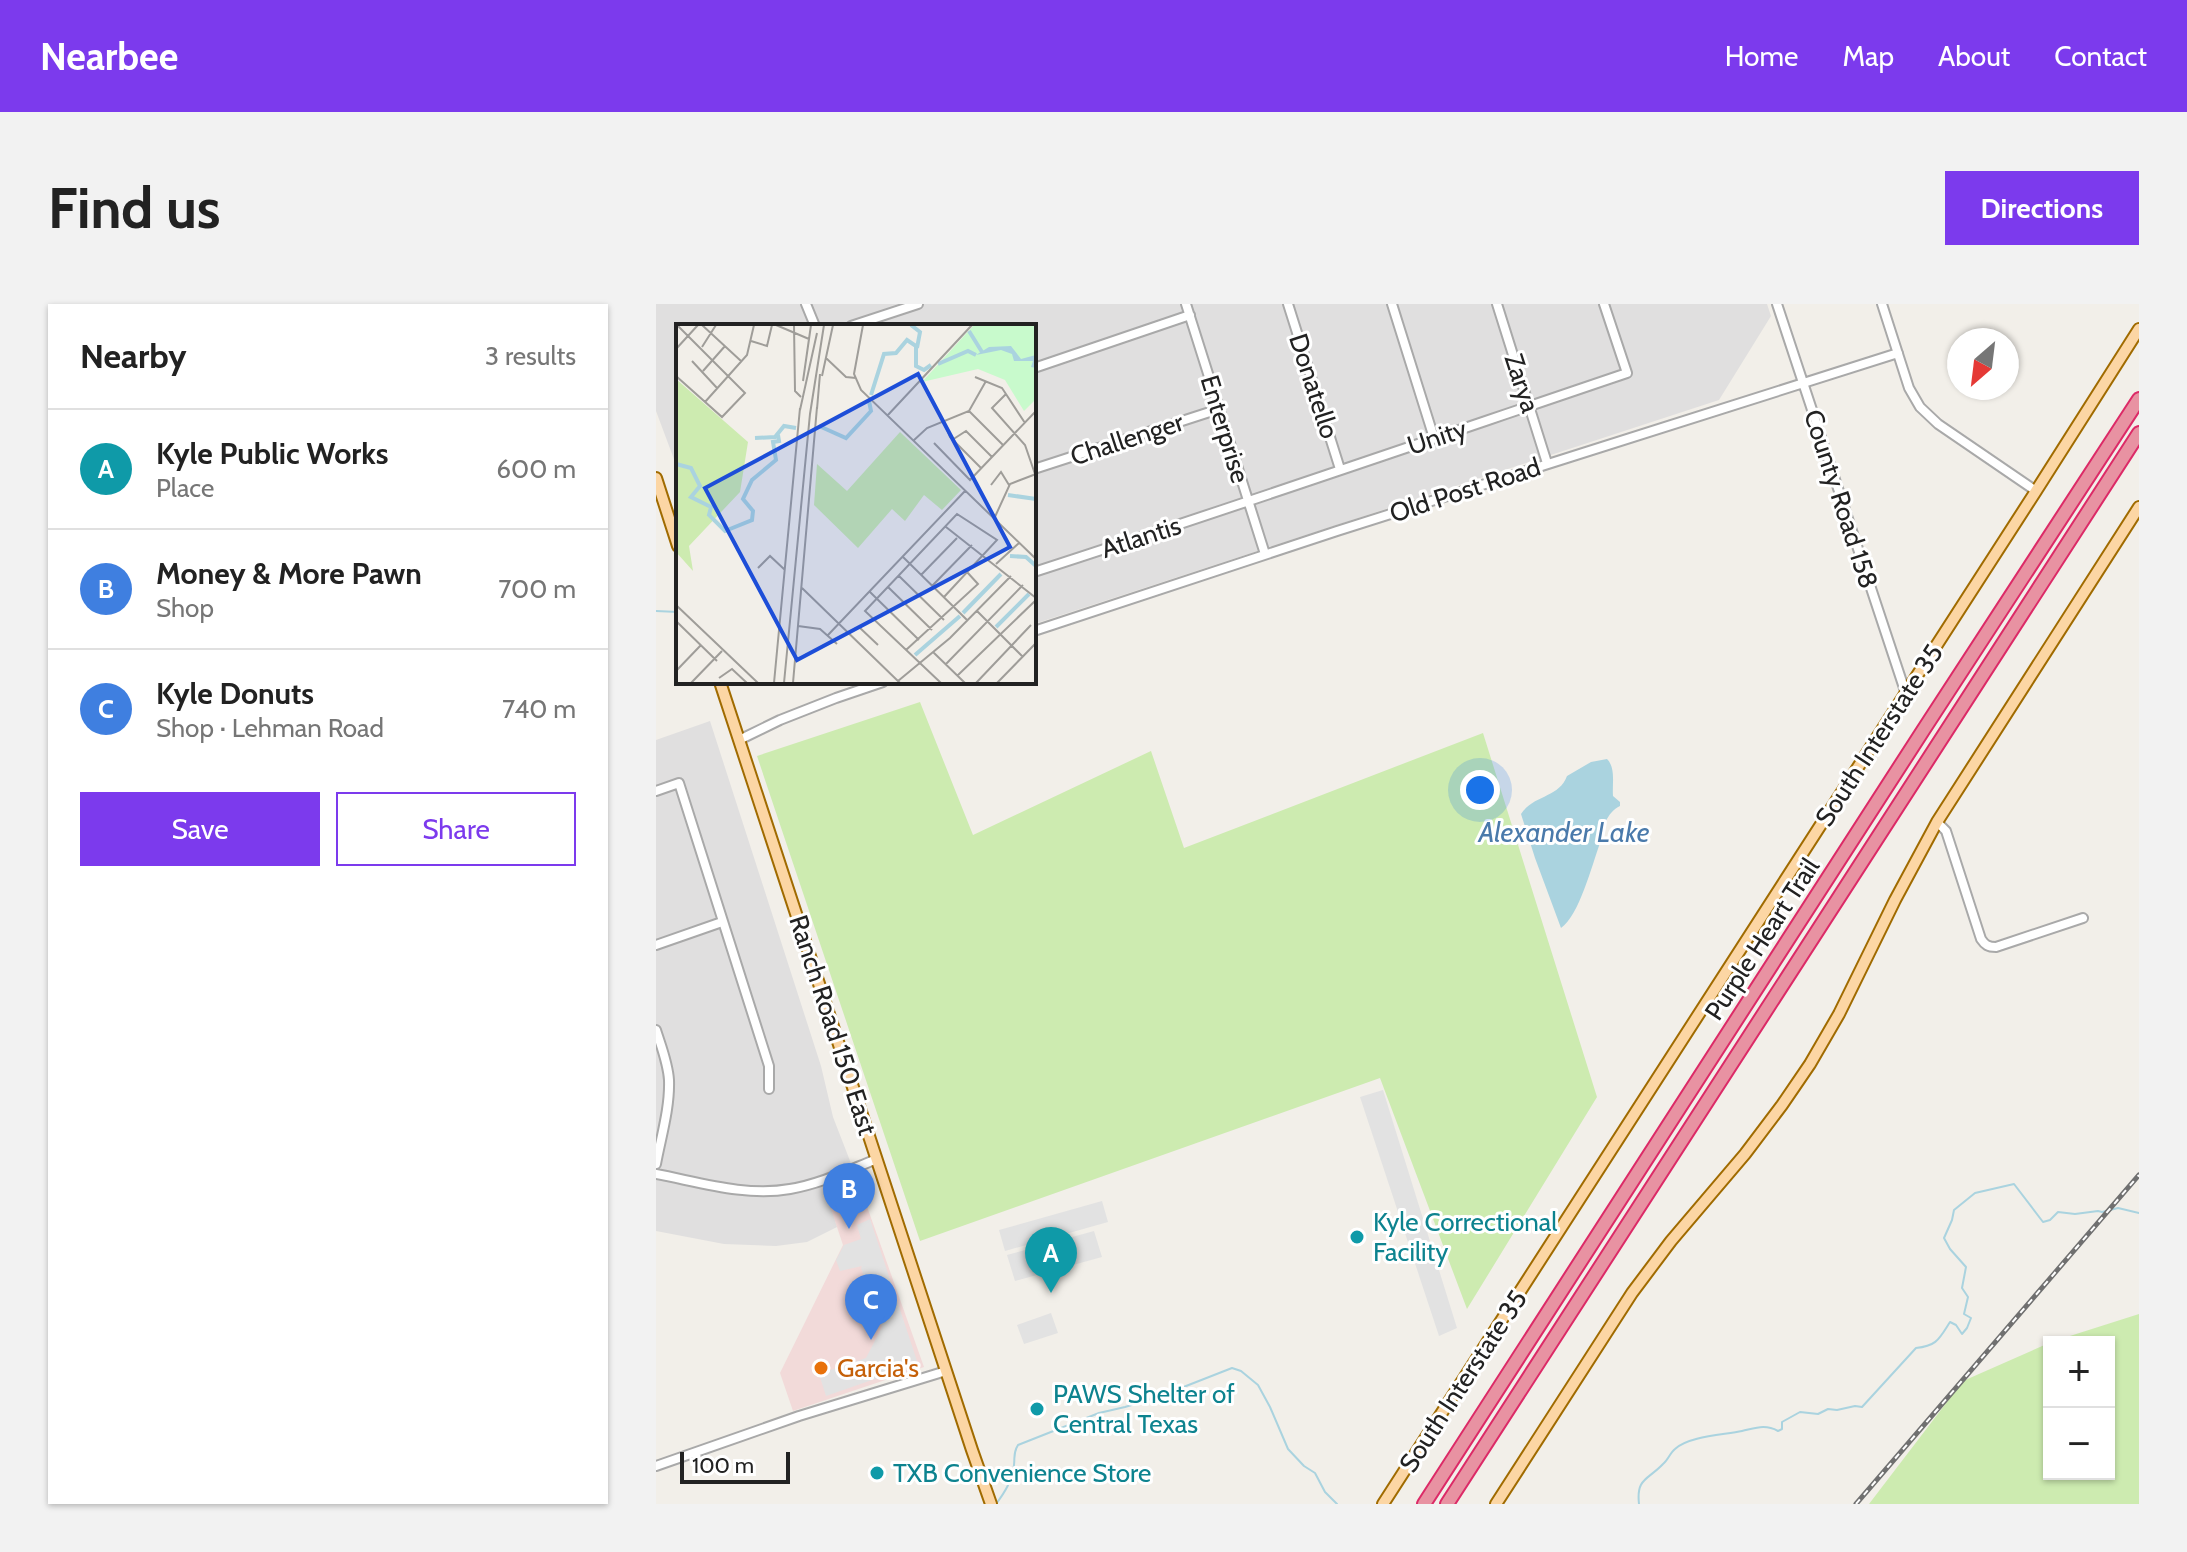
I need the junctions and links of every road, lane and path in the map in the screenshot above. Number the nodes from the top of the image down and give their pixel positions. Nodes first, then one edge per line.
1 (806, 304) edge
2 (918, 304) edge
3 (1186, 304) edge
4 (1288, 304) edge
5 (1392, 304) edge
6 (1497, 304) edge
7 (1604, 304) edge
8 (1777, 304) edge
9 (1882, 304) edge
10 (1190, 315) junction
11 (814, 324) edge
12 (857, 324) edge
13 (2139, 329) edge
14 (1898, 353) junction
15 (1036, 367) edge
16 (1803, 383) junction
17 (2139, 399) edge
18 (1530, 406) junction
19 (1219, 409) junction
20 (2139, 433) edge
21 (1434, 438) junction
22 (1547, 463) junction
23 (1036, 468) edge
24 (1340, 469) junction
25 (656, 478) edge
26 (2036, 491) junction
27 (1248, 502) junction
28 (660, 503) edge
29 (2139, 507) edge
30 (676, 541) edge
31 (1265, 554) junction
32 (1036, 571) edge
33 (1036, 630) edge
34 (721, 684) edge
35 (877, 684) edge
36 (1906, 694) junction
37 (739, 740) junction
38 (656, 791) edge
39 (1937, 822) junction
40 (2083, 918) dead end
41 (722, 922) junction
42 (656, 945) edge
43 (656, 1030) edge
44 (659, 1049) edge
45 (769, 1089) dead end
46 (877, 1159) junction
47 (656, 1164) edge
48 (656, 1174) edge
49 (946, 1371) junction
50 (656, 1466) edge
51 (990, 1501) edge
52 (1383, 1504) edge
53 (1424, 1504) edge
54 (1447, 1504) edge
55 (1496, 1504) edge

1 - 11 street
2 - 12 street
3 - 10 street, Enterprise
4 - 24 street, Donatello
5 - 21 street
6 - 18 street, Zarya
7 - 18 street, Unity
8 - 16 street, County Road 158
9 - 14 street
10 - 15 street
10 - 19 street, Enterprise
13 - 26 main road, South Interstate 35
14 - 16 street, Old Post Road
14 - 26 street
16 - 22 street, Old Post Road
16 - 36 street, County Road 158
17 - 53 highway, Purple Heart Trail
18 - 21 street, Unity
18 - 22 street, Zarya
19 - 23 street, Challenger
19 - 27 street, Enterprise
20 - 54 highway, Purple Heart Trail
21 - 24 street, Unity
22 - 31 street, Old Post Road
24 - 27 street, Unity
25 - 28 main road
26 - 36 main road, South Interstate 35
27 - 31 street, Enterprise
27 - 32 street, Atlantis
28 - 30 main road
29 - 39 main road
31 - 33 street, Old Post Road
34 - 37 main road, Ranch Road 150 East
35 - 37 street
36 - 52 main road, South Interstate 35
37 - 46 main road, Ranch Road 150 East
38 - 41 street
39 - 40 street
39 - 55 main road
41 - 42 street
41 - 45 street
43 - 44 street
44 - 47 street
46 - 48 street
46 - 49 main road, Ranch Road 150 East
49 - 50 street
49 - 51 main road, Ranch Road 150 East

